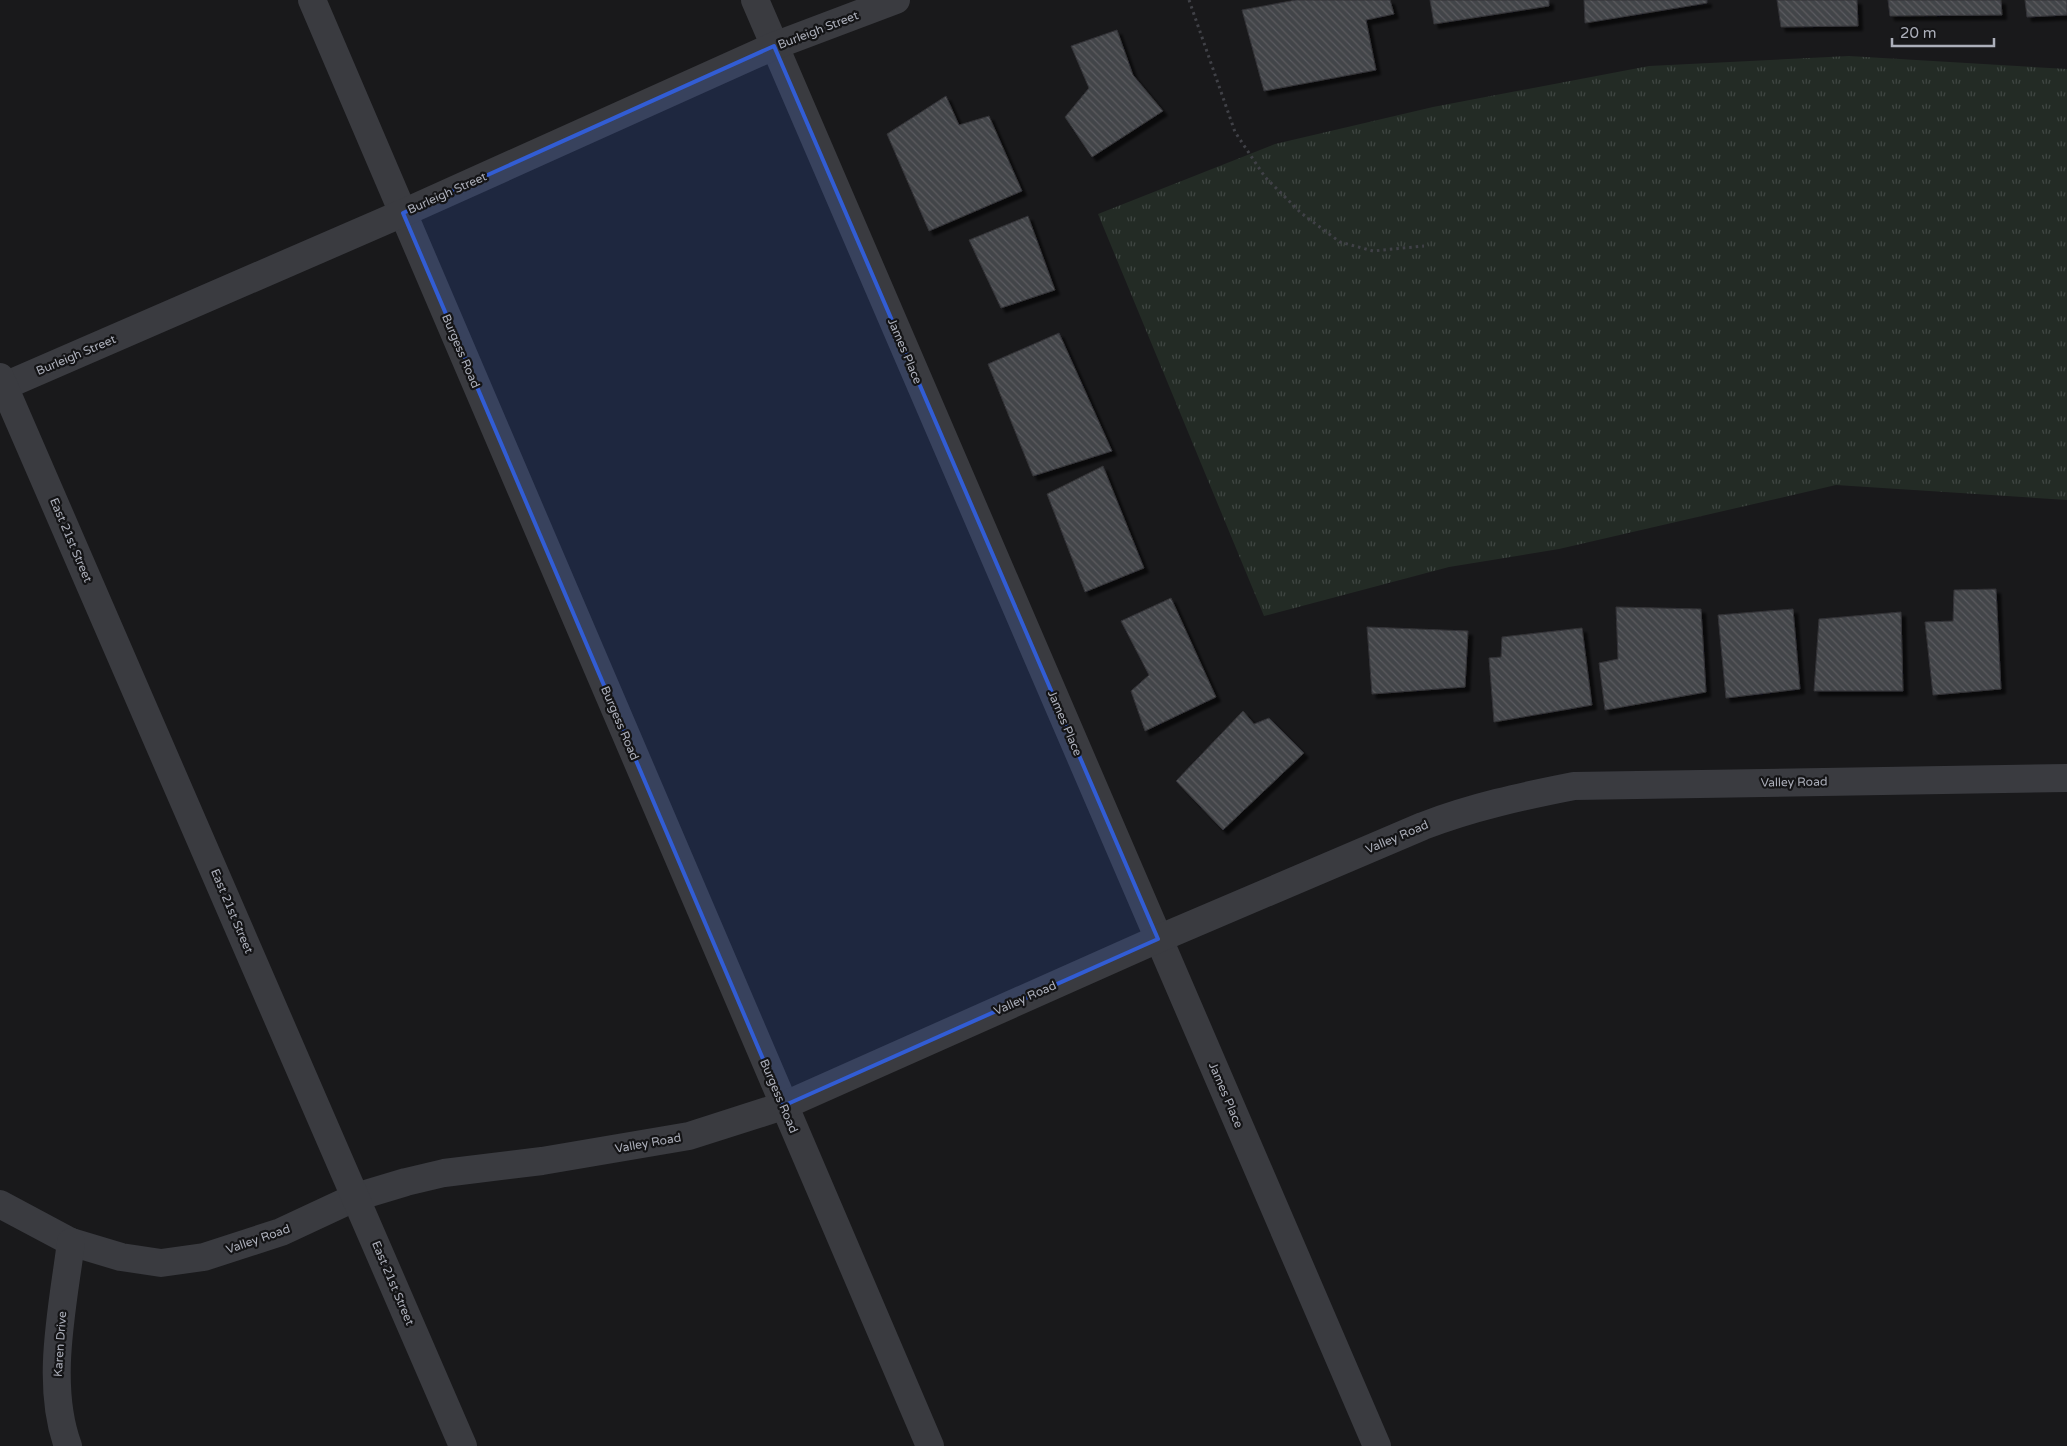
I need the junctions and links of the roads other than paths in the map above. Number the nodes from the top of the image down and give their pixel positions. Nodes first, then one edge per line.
1 (312, 0) edge
2 (755, 0) edge
3 (896, 0) edge
4 (774, 46) junction
5 (403, 213) junction
6 (1, 384) edge
7 (2067, 778) edge
8 (1158, 939) junction
9 (783, 1106) junction
10 (356, 1197) junction
11 (0, 1204) edge
12 (71, 1242) junction
13 (68, 1446) edge
14 (463, 1446) edge
15 (930, 1446) edge
16 (1377, 1446) edge

1 - 5 street, Burgess Road
2 - 4 street, James Place
3 - 4 street, Burleigh Street
4 - 5 street, Burleigh Street
4 - 8 street, James Place
5 - 6 street, Burleigh Street
5 - 9 street, Burgess Road
6 - 10 street, East 21st Street
7 - 8 street, Valley Road
8 - 9 street, Valley Road
8 - 16 street, James Place
9 - 10 street, Valley Road
9 - 15 street, Burgess Road
10 - 12 street, Valley Road
10 - 14 street, East 21st Street
11 - 12 street, Valley Road
12 - 13 street, Karen Drive

